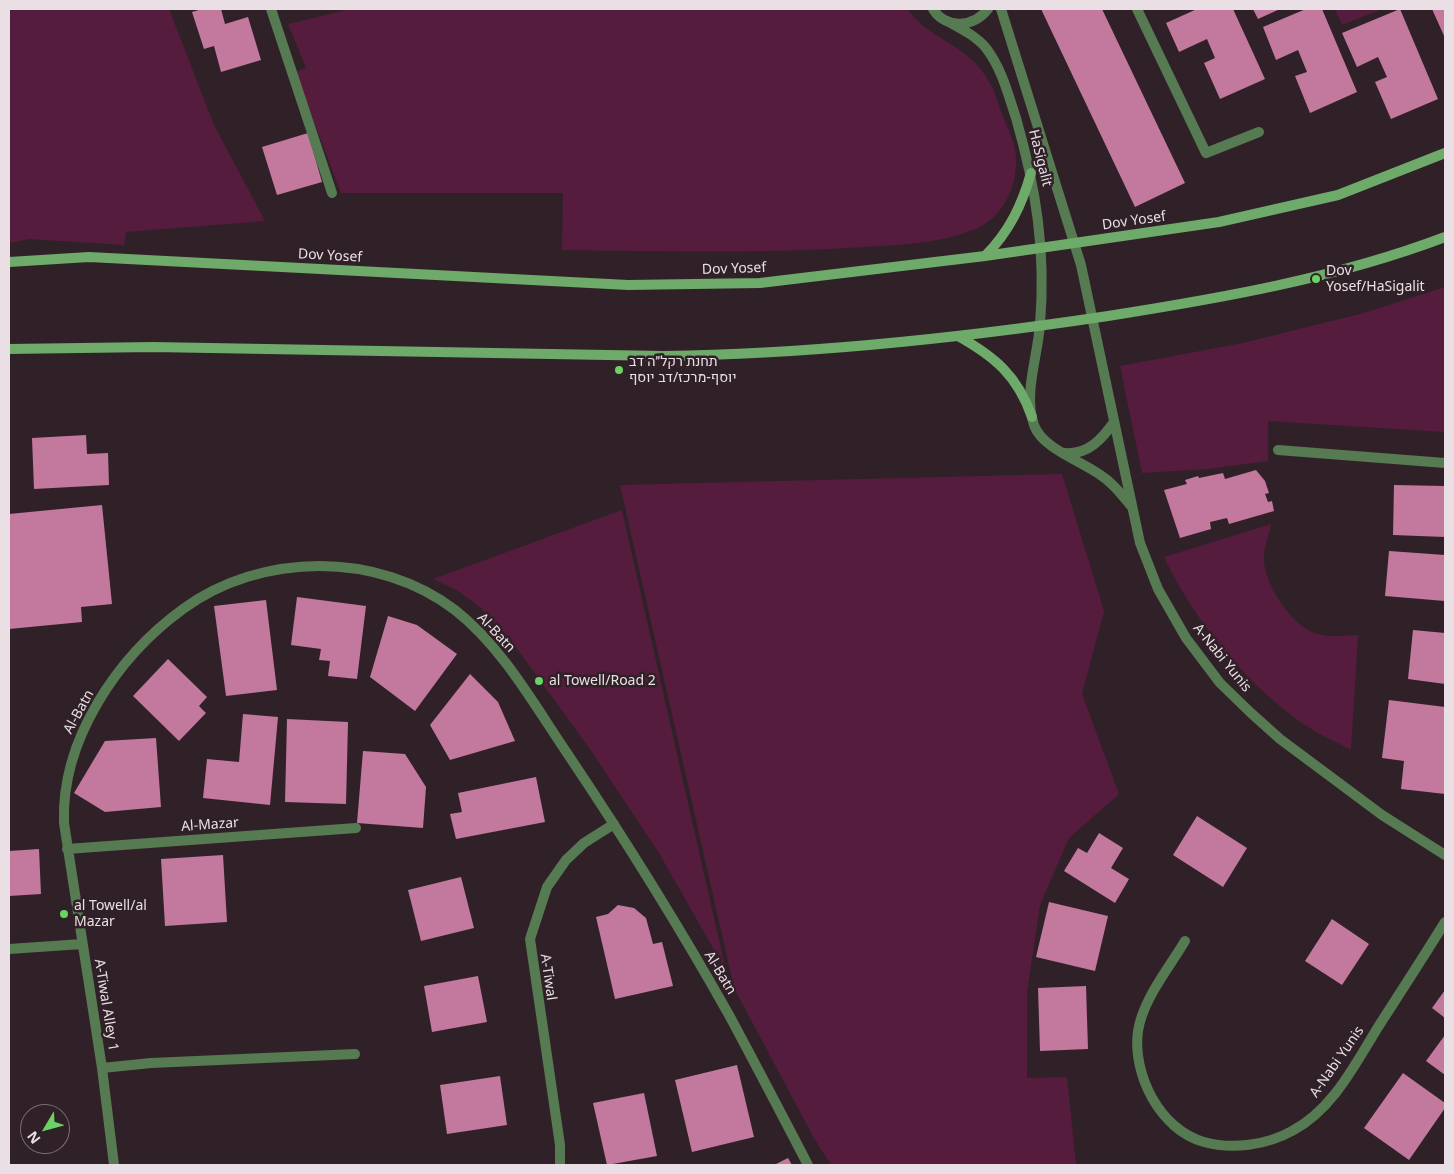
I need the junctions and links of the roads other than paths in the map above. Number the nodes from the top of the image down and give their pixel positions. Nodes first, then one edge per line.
1 (271, 9) edge
2 (932, 9) edge
3 (988, 9) edge
4 (1001, 9) edge
5 (1137, 9) edge
6 (949, 22) junction
7 (1259, 132) dead end
8 (1445, 153) edge
9 (1031, 173) junction
10 (332, 193) dead end
11 (1445, 237) edge
12 (1074, 243) junction
13 (1042, 247) junction
14 (985, 256) junction
15 (9, 262) edge
16 (1092, 318) junction
17 (1040, 326) junction
18 (958, 336) junction
19 (9, 348) edge
20 (1032, 416) junction
21 (1114, 422) junction
22 (1278, 450) dead end
23 (1065, 453) junction
24 (1445, 463) edge
25 (1132, 506) junction
26 (614, 824) junction
27 (356, 828) dead end
28 (67, 848) junction
29 (1445, 855) edge
30 (1445, 922) edge
31 (1185, 941) dead end
32 (82, 944) junction
33 (9, 949) edge
34 (355, 1054) dead end
35 (102, 1068) junction
36 (114, 1165) edge
37 (560, 1165) edge
38 (808, 1165) edge

1 - 10 street
2 - 6 street, HaSigalit
3 - 6 street
4 - 12 street, HaSigalit
5 - 7 street
6 - 9 street, HaSigalit
8 - 12 main road, Dov Yosef
9 - 13 street, HaSigalit
9 - 14 main road
11 - 16 main road
12 - 13 main road, Dov Yosef
12 - 16 street, A-Nabi Yunis
13 - 14 main road, Dov Yosef
13 - 17 street, HaSigalit
14 - 15 main road, Dov Yosef
16 - 17 main road
16 - 21 street, A-Nabi Yunis
17 - 18 main road
17 - 20 street, A-Nabi Yunis
18 - 19 main road
18 - 20 main road
20 - 23 street, A-Nabi Yunis
21 - 23 street
21 - 25 street, A-Nabi Yunis
22 - 24 street
23 - 25 street, A-Nabi Yunis
25 - 29 street, A-Nabi Yunis
26 - 28 street, Al-Batn
26 - 37 street, A-Tiwal
26 - 38 street, Al-Batn
27 - 28 street, Al-Mazar
28 - 32 street, A-Tiwal Alley 1
30 - 31 street, A-Nabi Yunis
32 - 33 street
32 - 35 street, A-Tiwal Alley 1
34 - 35 street
35 - 36 street, A-Tiwal Alley 1

